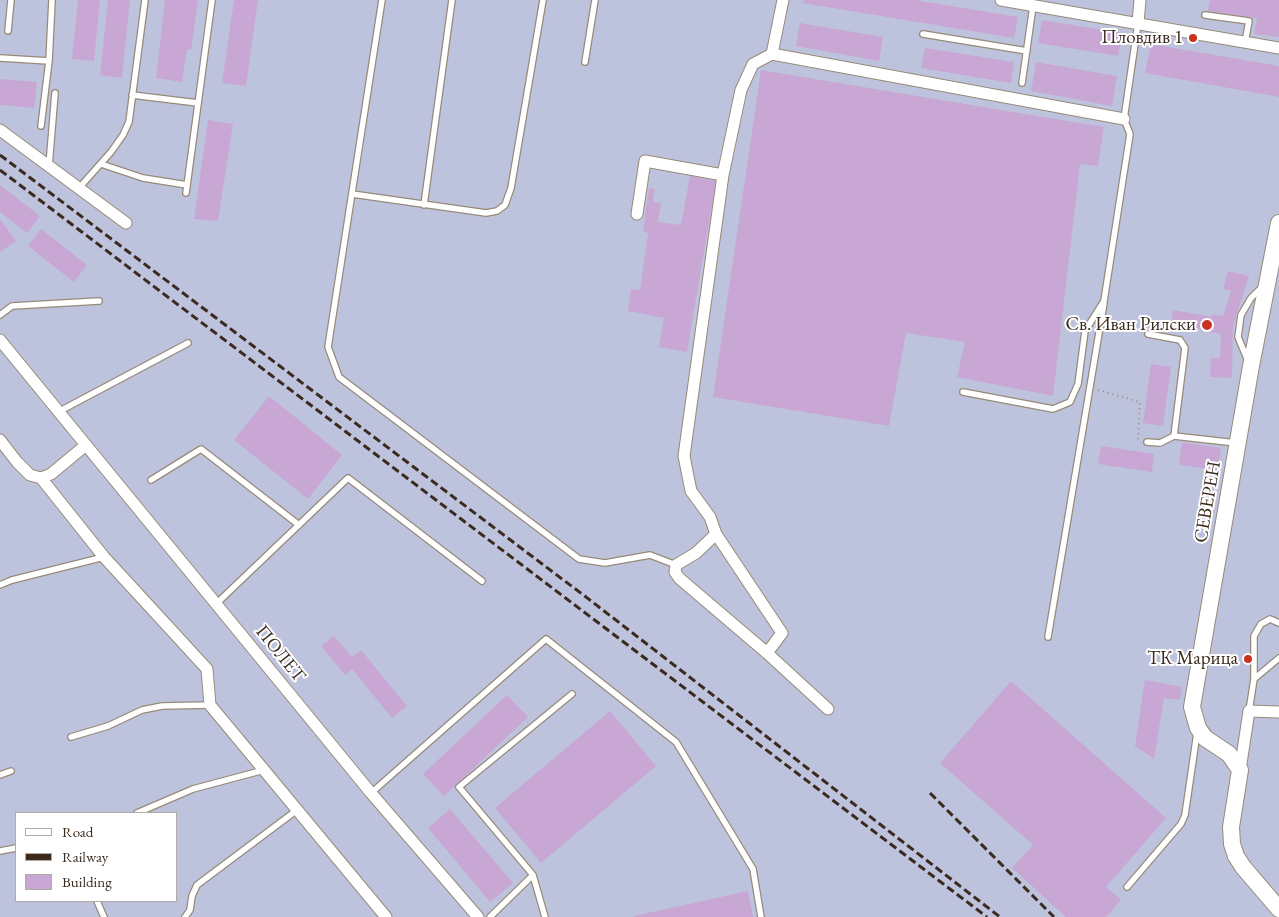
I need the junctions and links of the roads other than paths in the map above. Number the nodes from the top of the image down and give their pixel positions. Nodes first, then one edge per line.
1 (10, 0) edge
2 (52, 0) edge
3 (145, 0) edge
4 (212, 0) edge
5 (382, 0) edge
6 (452, 0) edge
7 (543, 0) edge
8 (595, 0) edge
9 (783, 0) edge
10 (1001, 0) edge
11 (1140, 0) edge
12 (1033, 6) junction
13 (1205, 15) dead end
14 (1138, 24) junction
15 (8, 31) dead end
16 (923, 34) dead end
17 (1245, 42) junction
18 (1279, 48) edge
19 (1027, 50) junction
20 (772, 54) junction
21 (0, 58) edge
22 (49, 61) junction
23 (585, 62) dead end
24 (1022, 83) dead end
25 (55, 93) dead end
26 (132, 95) junction
27 (198, 103) junction
28 (1124, 119) junction
29 (42, 126) dead end
30 (0, 130) edge
31 (101, 164) junction
32 (49, 166) junction
33 (723, 176) junction
34 (187, 185) junction
35 (79, 188) junction
36 (186, 193) dead end
37 (352, 194) junction
38 (424, 204) junction
39 (637, 214) dead end
40 (126, 223) dead end
41 (1279, 223) edge
42 (98, 301) dead end
43 (1104, 301) junction
44 (0, 316) edge
45 (1148, 334) dead end
46 (0, 340) edge
47 (188, 343) dead end
48 (962, 392) dead end
49 (58, 412) junction
50 (1174, 436) junction
51 (1, 442) edge
52 (1148, 442) road end
53 (1238, 444) junction
54 (86, 445) junction
55 (41, 478) junction
56 (150, 480) dead end
57 (299, 525) junction
58 (716, 534) junction
59 (104, 557) junction
60 (676, 565) junction
61 (482, 581) dead end
62 (0, 585) edge
63 (216, 604) junction
64 (1279, 623) edge
65 (1048, 637) dead end
66 (766, 653) junction
67 (1279, 658) edge
68 (1254, 679) junction
69 (572, 694) dead end
70 (210, 705) junction
71 (828, 709) dead end
72 (1249, 711) junction
73 (1279, 712) edge
74 (1198, 728) junction
75 (71, 737) dead end
76 (266, 769) junction
77 (1240, 770) junction
78 (11, 771) dead end
79 (0, 775) edge
80 (371, 793) junction
81 (298, 809) junction
82 (139, 812) edge
83 (15, 848) edge
84 (0, 851) edge
85 (533, 876) junction
86 (1127, 887) dead end
87 (97, 902) edge
88 (1279, 909) edge
89 (104, 917) edge
90 (186, 917) edge
91 (386, 917) edge
92 (478, 917) edge
93 (490, 917) edge
94 (545, 917) edge
95 (761, 917) edge

1 - 15 lane
2 - 22 lane
3 - 26 lane
4 - 27 lane
5 - 37 lane
6 - 38 lane
7 - 38 lane
8 - 23 lane
9 - 20 street
10 - 12 street
11 - 14 street
12 - 14 street
12 - 19 lane
13 - 17 lane
14 - 17 street
14 - 28 lane
16 - 19 lane
17 - 18 street
19 - 24 lane
20 - 28 street
20 - 33 street
21 - 22 lane
22 - 29 lane
25 - 32 lane
26 - 27 lane
26 - 31 lane
27 - 34 lane
28 - 43 lane
30 - 32 street
31 - 34 lane
31 - 35 lane
32 - 35 street
33 - 39 street
33 - 58 street
34 - 36 lane
35 - 40 street
37 - 38 lane
37 - 60 lane
41 - 53 main road, СЕВЕРЕН
42 - 44 lane
43 - 48 lane
43 - 65 lane
45 - 50 lane
46 - 49 street, ПОЛЕТ
47 - 49 lane
49 - 54 street, ПОЛЕТ
50 - 52 lane
50 - 53 lane
51 - 55 street
53 - 74 main road, СЕВЕРЕН
54 - 55 street
54 - 63 street, ПОЛЕТ
55 - 59 street
56 - 57 lane
57 - 61 lane
57 - 63 lane
58 - 60 street
58 - 66 street
59 - 62 lane
59 - 70 street
60 - 66 street
63 - 80 street, ПОЛЕТ
64 - 68 lane
66 - 71 street
67 - 68 lane
68 - 72 lane
69 - 85 lane
70 - 75 lane
70 - 76 street
72 - 73 street
72 - 77 street
74 - 77 main road
74 - 86 lane
76 - 81 street
76 - 82 lane
77 - 88 main road
78 - 79 lane
80 - 92 street, ПОЛЕТ
80 - 95 lane
81 - 90 lane
81 - 91 street
83 - 84 lane
85 - 93 lane
85 - 94 lane
87 - 89 lane

